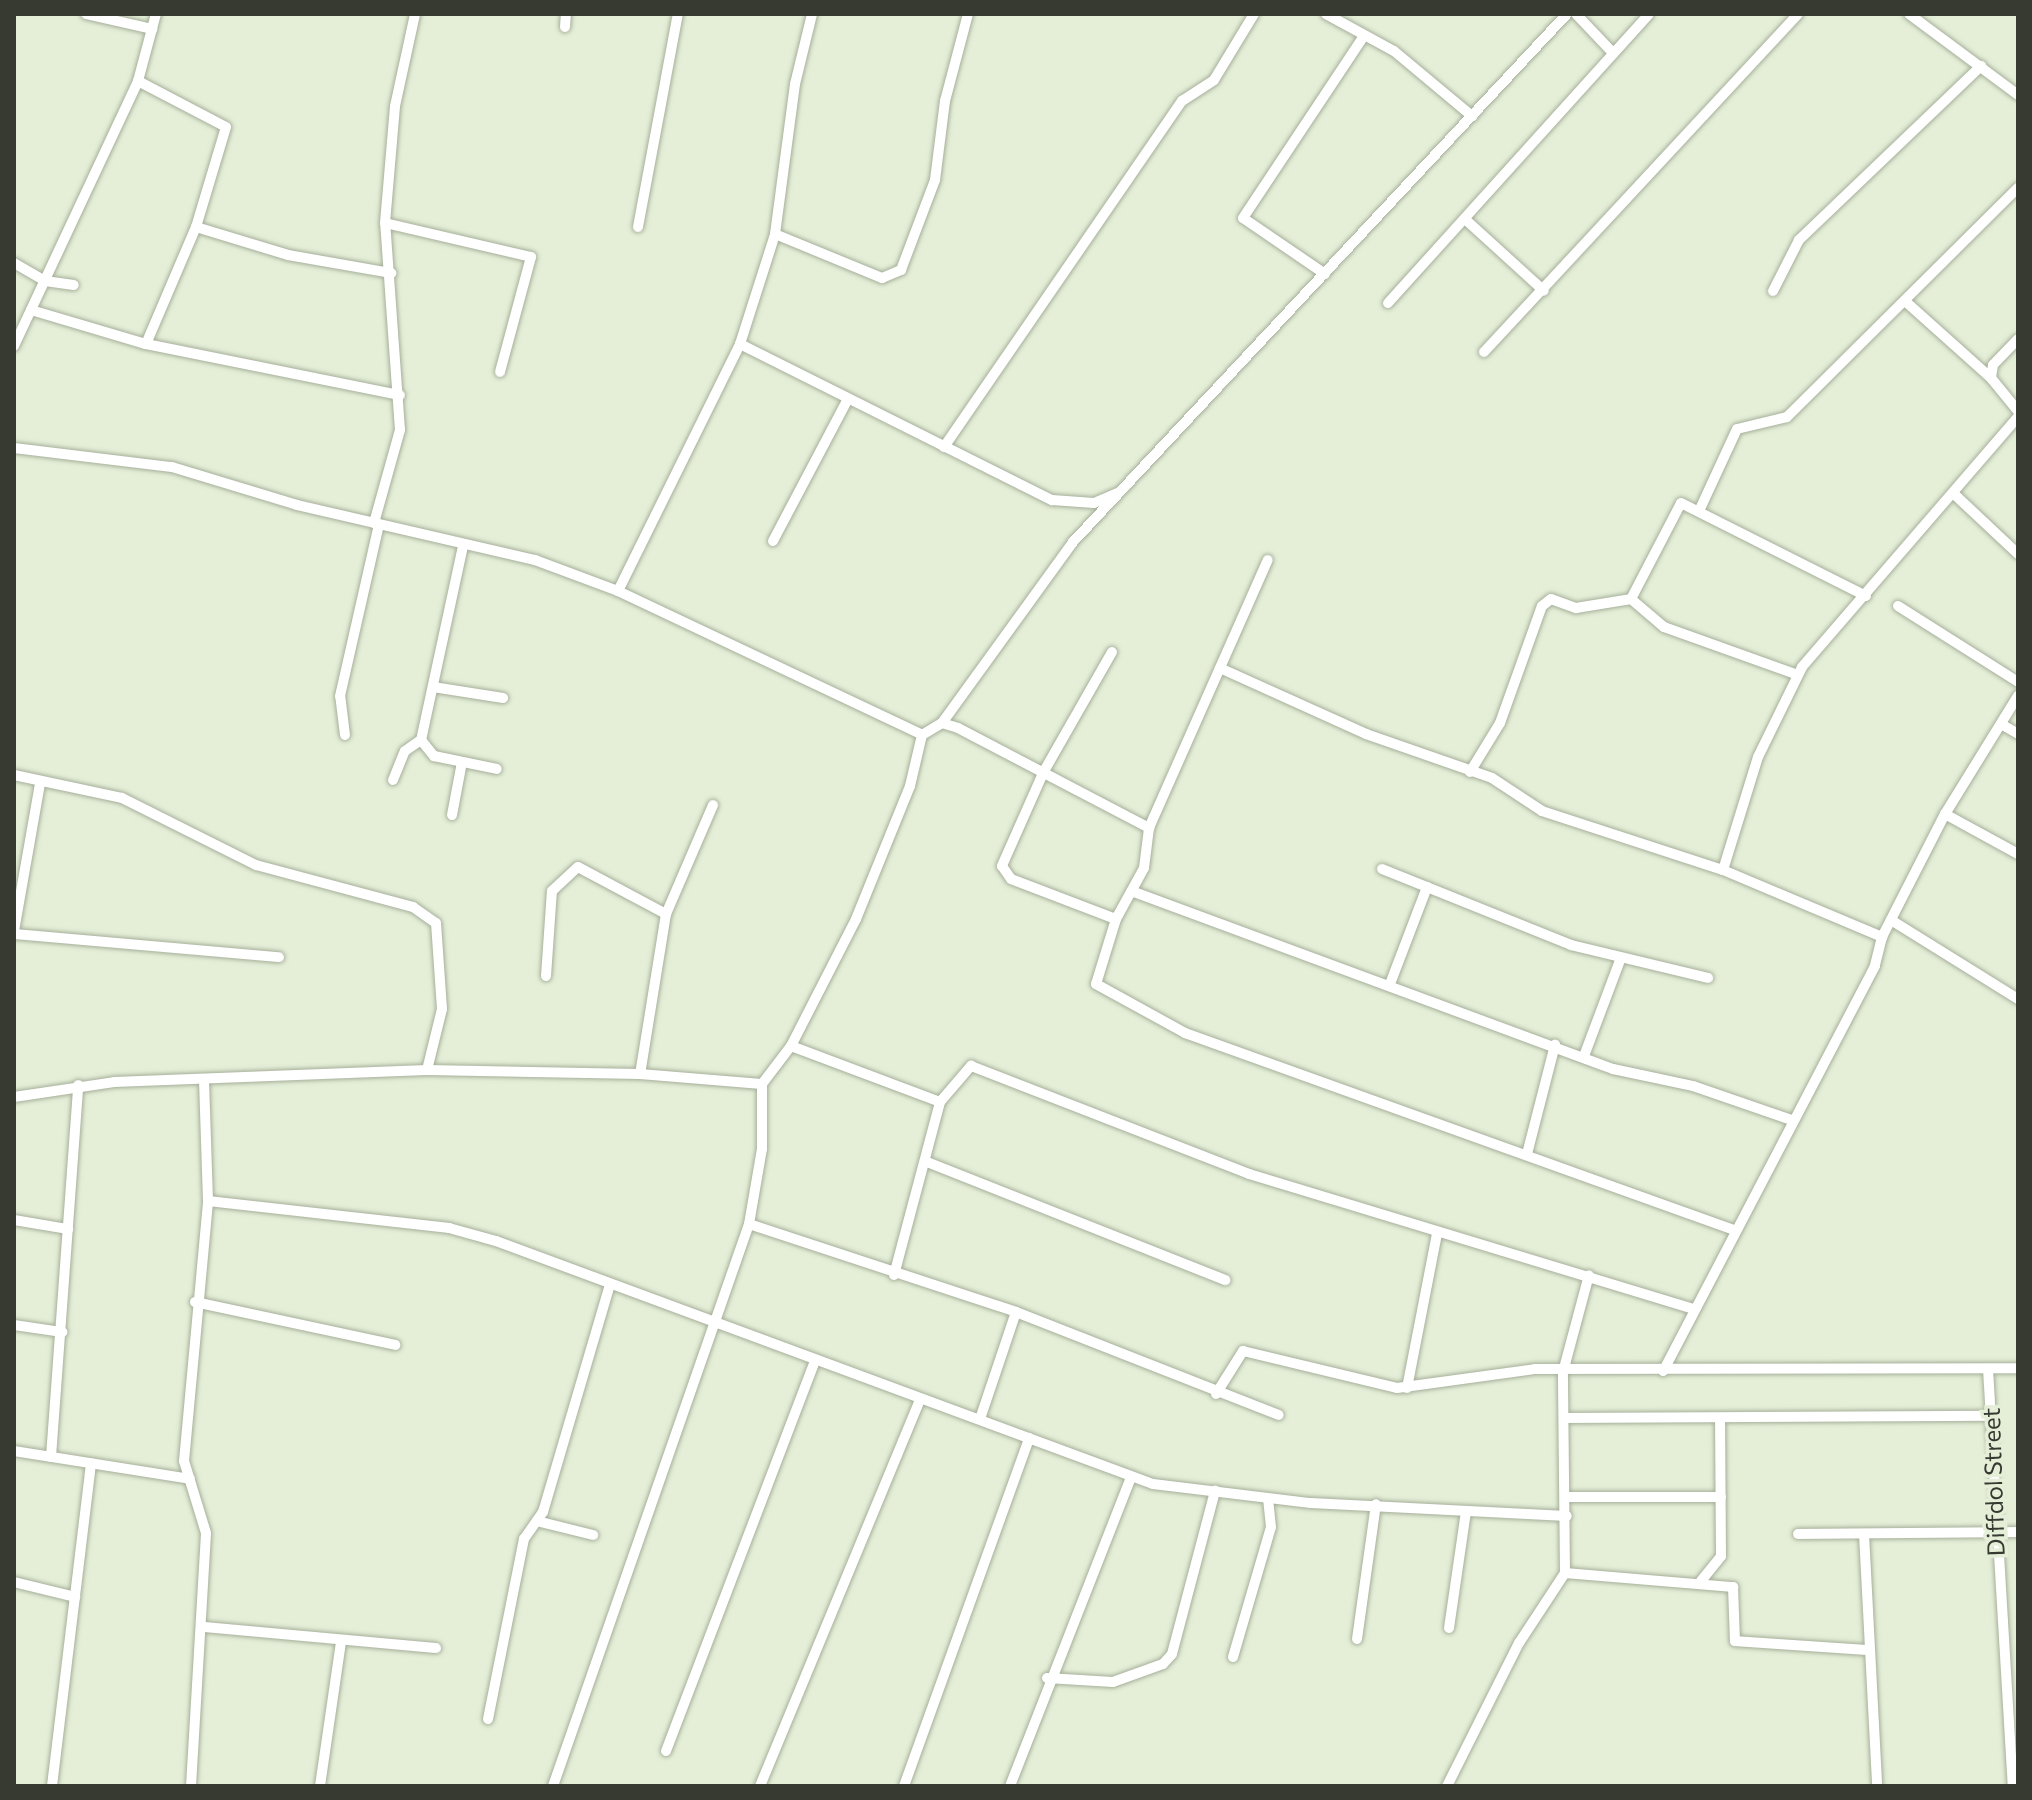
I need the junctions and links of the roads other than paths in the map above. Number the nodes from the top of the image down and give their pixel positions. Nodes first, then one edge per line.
1 (86, 14) edge
2 (156, 14) edge
3 (415, 14) edge
4 (566, 14) edge
5 (678, 14) edge
6 (812, 14) edge
7 (968, 14) edge
8 (1254, 14) edge
9 (1326, 14) edge
10 (1567, 14) edge
11 (1576, 14) edge
12 (1649, 14) edge
13 (1798, 14) edge
14 (1909, 14) edge
15 (565, 27) dead end
16 (152, 29) junction
17 (1364, 36) junction
18 (1613, 53) junction
19 (1981, 66) junction
20 (138, 81) junction
21 (2018, 95) edge
22 (1472, 116) junction
23 (2018, 188) edge
24 (1466, 220) junction
25 (385, 223) junction
26 (196, 227) junction
27 (638, 227) dead end
28 (775, 234) junction
29 (14, 263) edge
30 (391, 273) junction
31 (1325, 274) junction
32 (45, 281) junction
33 (74, 285) dead end
34 (1544, 291) junction
35 (1773, 291) dead end
36 (1905, 301) junction
37 (1388, 303) dead end
38 (31, 310) junction
39 (2018, 339) edge
40 (146, 344) junction
41 (740, 344) junction
42 (14, 346) edge
43 (1484, 352) dead end
44 (500, 372) dead end
45 (1991, 378) junction
46 (400, 395) junction
47 (848, 399) junction
48 (2018, 414) edge
49 (944, 447) junction
50 (14, 448) edge
51 (1123, 492) junction
52 (1953, 493) junction
53 (1700, 509) junction
54 (377, 524) junction
55 (773, 541) dead end
56 (463, 546) junction
57 (2018, 554) edge
58 (1268, 560) dead end
59 (618, 591) junction
60 (1866, 596) junction
61 (1631, 599) junction
62 (1898, 606) dead end
63 (1112, 652) dead end
64 (1220, 668) junction
65 (1798, 675) junction
66 (2018, 682) edge
67 (433, 687) junction
68 (2018, 696) edge
69 (503, 698) dead end
70 (942, 723) junction
71 (2001, 724) junction
72 (2018, 734) edge
73 (345, 735) dead end
74 (922, 735) junction
75 (421, 740) junction
76 (462, 762) junction
77 (497, 769) dead end
78 (1044, 771) junction
79 (1470, 772) junction
80 (14, 775) edge
81 (393, 780) dead end
82 (40, 783) junction
83 (713, 805) dead end
84 (1945, 814) junction
85 (452, 815) dead end
86 (1149, 828) junction
87 (2018, 854) edge
88 (1382, 869) dead end
89 (1723, 870) junction
90 (1427, 887) junction
91 (1134, 892) junction
92 (666, 914) junction
93 (1116, 919) junction
94 (1891, 920) junction
95 (14, 933) edge
96 (1882, 937) junction
97 (279, 957) dead end
98 (1620, 960) junction
99 (546, 976) dead end
100 (1708, 978) dead end
101 (1390, 984) junction
102 (2018, 999) edge
103 (1555, 1045) junction
104 (791, 1046) junction
105 (1584, 1056) junction
106 (427, 1070) junction
107 (640, 1074) junction
108 (204, 1080) junction
109 (762, 1084) junction
110 (78, 1085) junction
111 (14, 1097) edge
112 (940, 1102) junction
113 (1792, 1120) junction
114 (1527, 1154) junction
115 (927, 1162) junction
116 (208, 1201) junction
117 (14, 1220) edge
118 (749, 1224) junction
119 (68, 1229) junction
120 (1734, 1230) junction
121 (1437, 1233) junction
122 (894, 1275) junction
123 (1589, 1275) junction
124 (1225, 1280) dead end
125 (610, 1285) junction
126 (195, 1302) junction
127 (1693, 1309) junction
128 (1016, 1312) junction
129 (712, 1323) junction
130 (14, 1325) edge
131 (62, 1332) junction
132 (395, 1345) dead end
133 (815, 1361) junction
134 (2018, 1368) edge
135 (1988, 1369) junction
136 (1663, 1371) junction
137 (1563, 1372) junction
138 (1407, 1388) junction
139 (1216, 1394) junction
140 (920, 1400) junction
141 (1279, 1415) dead end
142 (1990, 1416) junction
143 (1566, 1418) junction
144 (980, 1419) junction
145 (1720, 1419) junction
146 (1029, 1438) junction
147 (14, 1451) edge
148 (51, 1457) junction
149 (91, 1463) junction
150 (1131, 1478) junction
151 (190, 1479) junction
152 (1215, 1491) junction
153 (1568, 1497) junction
154 (1721, 1497) junction
155 (1268, 1499) junction
156 (1376, 1504) junction
157 (1466, 1512) junction
158 (1567, 1516) junction
159 (537, 1521) junction
160 (2018, 1532) edge
161 (1994, 1533) junction
162 (1798, 1534) dead end
163 (1864, 1534) junction
164 (593, 1535) dead end
165 (1565, 1573) junction
166 (1701, 1581) junction
167 (14, 1582) edge
168 (75, 1597) junction
169 (204, 1627) junction
170 (1449, 1628) dead end
171 (1357, 1639) dead end
172 (341, 1642) junction
173 (436, 1648) dead end
174 (1866, 1650) junction
175 (1233, 1657) dead end
176 (1047, 1678) junction
177 (488, 1719) dead end
178 (666, 1751) dead end
179 (2015, 1781) edge
180 (52, 1786) edge
181 (191, 1786) edge
182 (320, 1786) edge
183 (553, 1786) edge
184 (760, 1786) edge
185 (904, 1786) edge
186 (1010, 1786) edge
187 (1447, 1786) edge
188 (1877, 1786) edge

1 - 16 street
2 - 16 street
3 - 25 street
4 - 15 street
5 - 27 street
6 - 28 street
7 - 28 street
8 - 49 street
9 - 17 street
10 - 22 street
11 - 18 street
12 - 18 street
13 - 34 street
14 - 19 street
16 - 20 street
17 - 22 street
17 - 31 street
18 - 24 street
19 - 21 street
19 - 35 street
20 - 26 street
20 - 32 street
22 - 31 street
23 - 36 street
24 - 34 street
24 - 37 street
25 - 30 street
25 - 44 street
26 - 30 street
26 - 40 street
28 - 41 street
29 - 32 street
30 - 46 street
31 - 51 street
32 - 33 street
32 - 38 street
34 - 43 street
36 - 45 street
36 - 53 street
38 - 40 street
38 - 42 street
39 - 45 street
40 - 46 street
41 - 47 street
41 - 59 street
45 - 48 street
46 - 54 street
47 - 49 street
47 - 55 street
48 - 52 street
49 - 51 street
50 - 54 street
51 - 70 street
52 - 57 street
52 - 60 street
53 - 60 street
53 - 61 street
54 - 56 street
54 - 73 street
56 - 59 street
56 - 67 street
58 - 64 street
59 - 74 street
60 - 65 street
61 - 65 street
61 - 79 street
62 - 66 street
63 - 78 street
64 - 79 street
64 - 86 street
65 - 89 street
67 - 69 street
67 - 75 street
68 - 71 street
70 - 74 street
70 - 78 street
71 - 72 street
71 - 84 street
74 - 104 street
75 - 76 street
75 - 81 street
76 - 77 street
76 - 85 street
78 - 86 street
78 - 93 street
79 - 89 street
80 - 82 street
82 - 95 street
82 - 106 street
83 - 92 street
84 - 87 street
84 - 94 street
86 - 91 street
88 - 90 street
89 - 96 street
90 - 98 street
90 - 101 street
91 - 93 street
91 - 101 street
92 - 99 street
92 - 107 street
93 - 114 street
94 - 96 street
94 - 102 street
95 - 97 street
96 - 113 street
98 - 100 street
98 - 105 street
101 - 103 street
103 - 105 street
103 - 114 street
104 - 109 street
104 - 112 street
105 - 113 street
106 - 107 street
106 - 108 street
107 - 109 street
108 - 110 street
108 - 116 street
109 - 118 street
110 - 111 street
110 - 119 street
112 - 115 street
112 - 121 street
113 - 120 street
114 - 120 street
115 - 122 street
115 - 124 street
116 - 125 street
116 - 126 street
117 - 119 street
118 - 122 street
118 - 129 street
119 - 131 street
120 - 127 street
121 - 123 street
121 - 138 street
122 - 128 street
123 - 127 street
123 - 137 street
125 - 129 street
125 - 159 street
126 - 132 street
126 - 151 street
127 - 136 street
128 - 139 street
128 - 144 street
129 - 133 street
129 - 183 street
130 - 131 street
131 - 148 street
133 - 140 street
133 - 178 street
134 - 135 street
135 - 136 street
135 - 142 street, Diffdol Street
136 - 137 street
137 - 138 street
137 - 143 street
138 - 139 street
139 - 141 street
140 - 144 street
140 - 184 street
142 - 145 street
142 - 161 street, Diffdol Street
143 - 145 street
143 - 153 street
144 - 146 street
145 - 154 street
146 - 150 street
146 - 185 street
147 - 148 street
148 - 149 street
149 - 151 street
149 - 168 street
150 - 152 street
150 - 176 street
151 - 169 street
152 - 155 street
152 - 176 street
153 - 154 street
153 - 158 street
154 - 166 street
155 - 156 street
155 - 175 street
156 - 157 street
156 - 171 street
157 - 158 street
157 - 170 street
158 - 165 street
159 - 164 street
159 - 177 street
160 - 161 street
161 - 163 street
161 - 179 street, Diffdol Street
162 - 163 street
163 - 174 street
165 - 166 street
165 - 187 street
166 - 174 street
167 - 168 street
168 - 180 street
169 - 172 street
169 - 181 street
172 - 173 street
172 - 182 street
174 - 188 street
176 - 186 street

